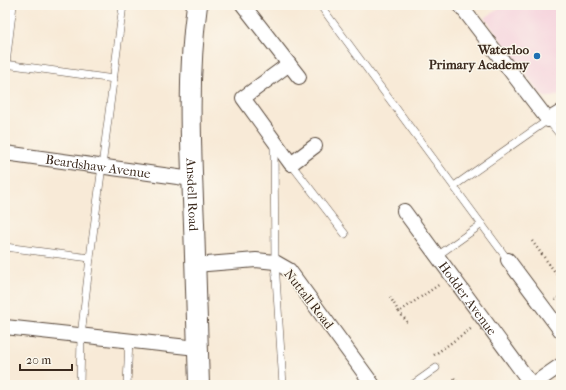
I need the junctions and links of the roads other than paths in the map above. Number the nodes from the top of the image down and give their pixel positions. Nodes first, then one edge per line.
1 (13, 5) edge
2 (124, 5) edge
3 (197, 5) edge
4 (320, 5) edge
5 (460, 5) edge
6 (249, 7) edge
7 (290, 64) junction
8 (5, 67) edge
9 (299, 77) dead end
10 (114, 79) junction
11 (561, 112) edge
12 (548, 120) junction
13 (561, 136) edge
14 (274, 141) junction
15 (315, 146) dead end
16 (5, 153) edge
17 (291, 164) junction
18 (102, 167) junction
19 (192, 179) junction
20 (454, 186) junction
21 (404, 211) dead end
22 (482, 224) junction
23 (345, 234) dead end
24 (5, 247) edge
25 (437, 256) junction
26 (90, 258) junction
27 (508, 260) joint
28 (275, 262) junction
29 (195, 265) junction
30 (5, 327) edge
31 (561, 331) edge
32 (81, 336) junction
33 (129, 340) junction
34 (198, 348) junction
35 (561, 365) edge
36 (436, 368) dead end
37 (80, 385) edge
38 (127, 385) edge
39 (199, 385) edge
40 (283, 385) edge
41 (373, 385) edge
42 (412, 385) edge
43 (532, 385) edge

1 - 8 lane
2 - 10 lane
3 - 19 main road, Ansdell Road
4 - 20 lane
5 - 12 street
6 - 7 street
7 - 9 street
7 - 14 street
8 - 10 lane
10 - 18 lane
11 - 12 street
12 - 13 lane
12 - 20 lane
14 - 17 street
14 - 28 lane
15 - 17 street
16 - 18 street, Beardshaw Avenue
17 - 23 lane
18 - 19 street, Beardshaw Avenue
18 - 26 lane
19 - 29 main road, Ansdell Road
20 - 22 lane
21 - 25 street, Hodder Avenue
22 - 25 lane
22 - 27 lane
24 - 26 lane
25 - 43 street, Hodder Avenue
26 - 32 lane
27 - 31 street
28 - 29 street, Nuttall Road
28 - 40 lane
28 - 41 street, Nuttall Road
29 - 34 main road, Ansdell Road
30 - 32 street
32 - 33 street
32 - 37 lane
33 - 34 street
33 - 38 lane
34 - 39 main road, Ansdell Road
35 - 43 street
36 - 42 lane

